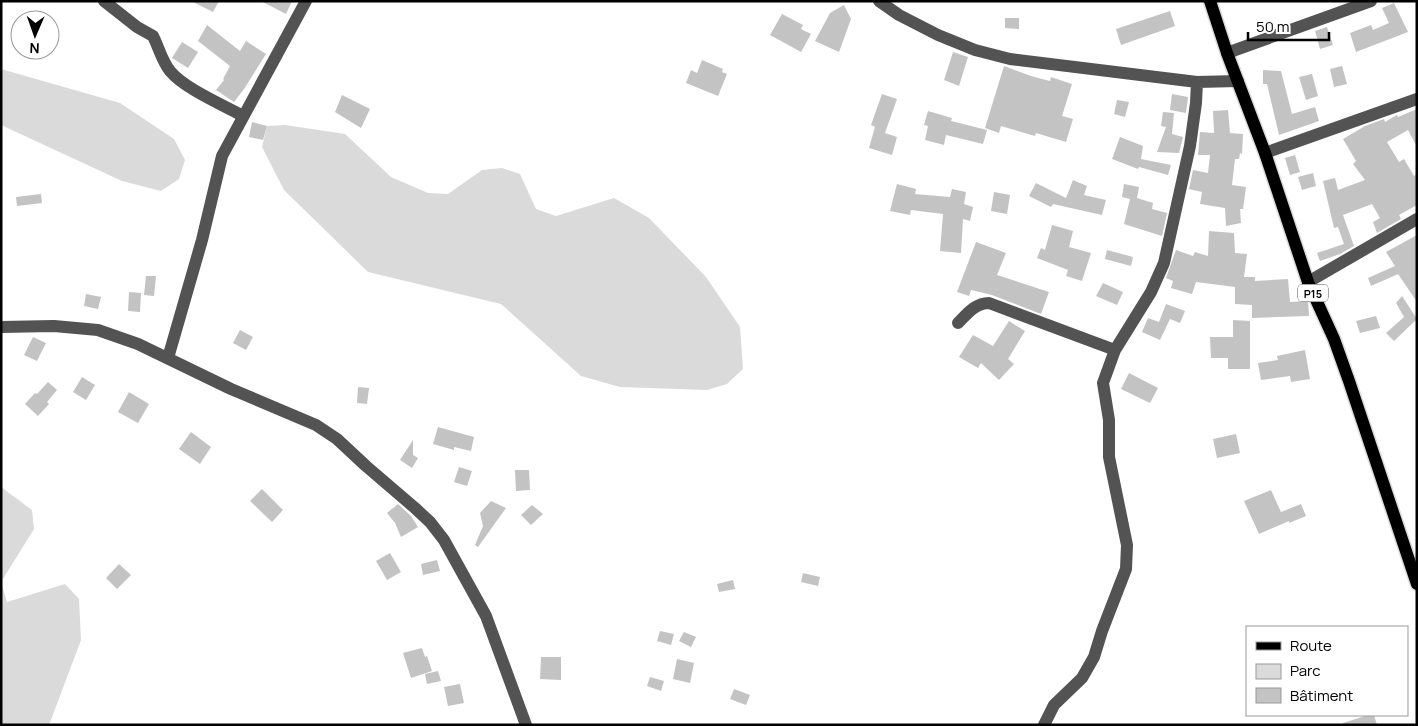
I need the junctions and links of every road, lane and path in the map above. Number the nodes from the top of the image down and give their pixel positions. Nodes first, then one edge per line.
1 (104, 1) edge
2 (306, 1) edge
3 (879, 1) edge
4 (1210, 1) edge
5 (1371, 1) edge
6 (1227, 53) junction
7 (1238, 81) junction
8 (1197, 82) junction
9 (1417, 100) edge
10 (243, 116) junction
11 (1265, 152) junction
12 (1417, 219) edge
13 (1308, 282) junction
14 (958, 323) dead end
15 (1, 327) edge
16 (1114, 350) junction
17 (168, 358) junction
18 (1417, 584) edge
19 (526, 725) edge
20 (1044, 725) edge

1 - 10 street
2 - 10 street
3 - 8 street
4 - 6 main road, P15
5 - 6 street
6 - 7 main road, P15
7 - 8 street
7 - 11 main road, P15
8 - 16 street
9 - 11 street
10 - 17 street
11 - 13 main road, P15
12 - 13 street
13 - 18 main road, P15
14 - 16 street
15 - 17 street
16 - 20 street
17 - 19 street

